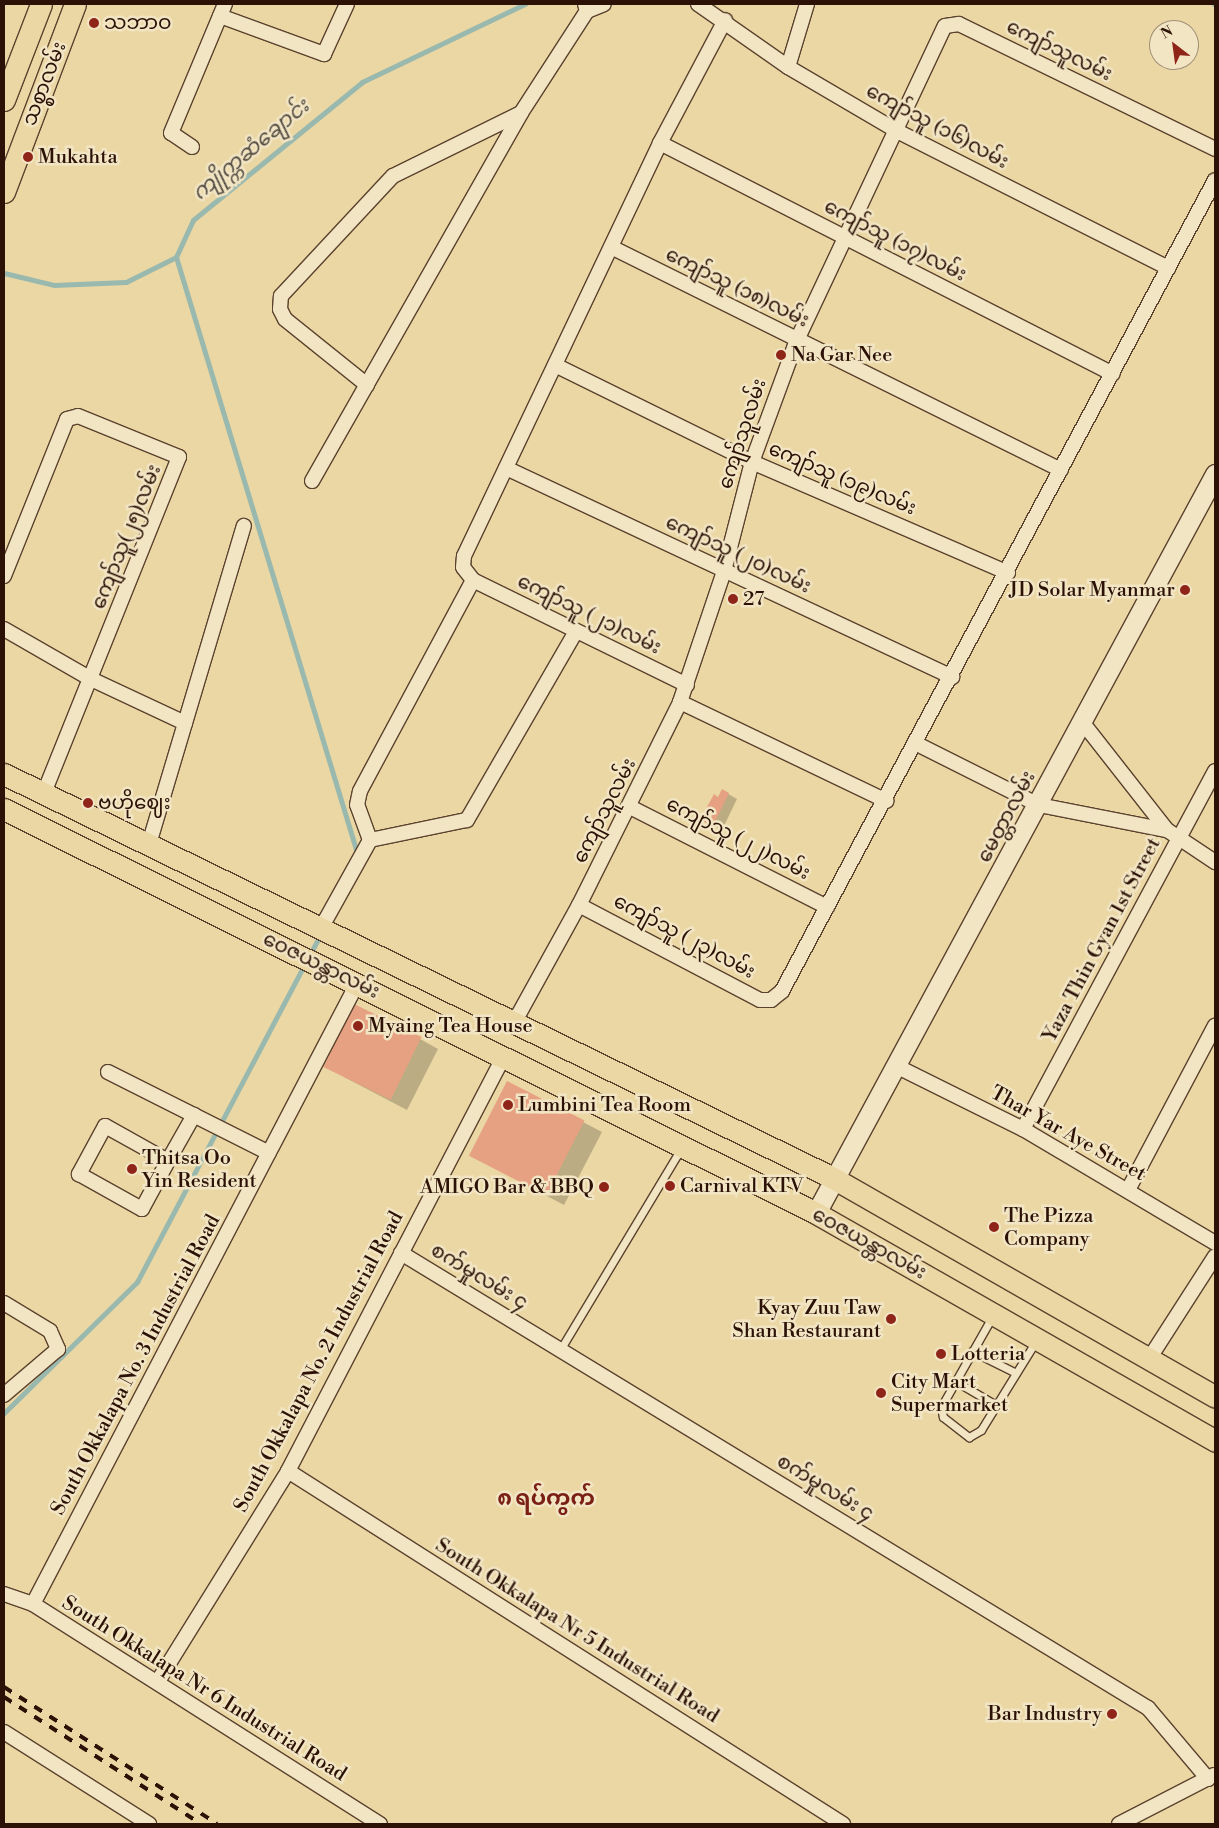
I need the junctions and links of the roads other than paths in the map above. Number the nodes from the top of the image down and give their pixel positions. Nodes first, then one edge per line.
1 (41, 4) edge
2 (75, 4) edge
3 (347, 4) edge
4 (604, 4) edge
5 (698, 4) edge
6 (808, 4) edge
7 (586, 7) edge
8 (223, 10) edge
9 (726, 20) junction
10 (788, 68) junction
11 (4, 100) edge
12 (521, 113) junction
13 (897, 131) junction
14 (660, 143) junction
15 (192, 147) dead end
16 (1215, 149) edge
17 (1215, 180) edge
18 (4, 192) edge
19 (846, 239) junction
20 (611, 247) junction
21 (1168, 268) junction
22 (796, 340) junction
23 (555, 365) junction
24 (1113, 374) junction
25 (367, 385) junction
26 (752, 462) junction
27 (506, 468) junction
28 (1061, 470) junction
29 (1215, 474) edge
30 (312, 481) dead end
31 (244, 526) dead end
32 (724, 571) junction
33 (1008, 573) junction
34 (4, 576) edge
35 (473, 580) junction
36 (4, 629) edge
37 (576, 631) junction
38 (953, 677) junction
39 (91, 679) junction
40 (687, 685) junction
41 (680, 702) junction
42 (185, 723) junction
43 (1082, 723) junction
44 (917, 744) junction
45 (1215, 771) edge
46 (4, 774) edge
47 (44, 793) junction
48 (887, 801) junction
49 (1039, 805) junction
50 (630, 807) junction
51 (4, 809) edge
52 (1167, 830) junction
53 (1179, 839) junction
54 (370, 840) junction
55 (150, 844) junction
56 (1215, 862) edge
57 (206, 872) junction
58 (189, 901) junction
59 (579, 906) junction
60 (827, 907) junction
61 (320, 930) junction
62 (358, 984) junction
63 (515, 1021) junction
64 (1215, 1026) edge
65 (504, 1056) junction
66 (898, 1067) junction
67 (108, 1072) dead end
68 (194, 1115) junction
69 (1024, 1129) junction
70 (683, 1145) junction
71 (270, 1153) junction
72 (168, 1161) junction
73 (835, 1179) junction
74 (1128, 1190) junction
75 (816, 1213) junction
76 (1215, 1243) edge
77 (402, 1253) junction
78 (1215, 1256) edge
79 (4, 1303) edge
80 (994, 1314) junction
81 (1037, 1339) junction
82 (560, 1350) junction
83 (972, 1351) junction
84 (1149, 1360) junction
85 (1016, 1373) junction
86 (955, 1381) junction
87 (4, 1395) edge
88 (1215, 1397) edge
89 (996, 1406) junction
90 (1215, 1441) edge
91 (288, 1471) junction
92 (4, 1594) edge
93 (33, 1604) junction
94 (158, 1681) junction
95 (4, 1732) edge
96 (1211, 1777) edge
97 (131, 1820) edge
98 (148, 1824) edge
99 (380, 1824) edge
100 (843, 1824) edge
101 (1119, 1824) edge

1 - 11 main road, သစ္စာလမ်း
2 - 18 main road, သစ္စာလမ်း
3 - 8 street
4 - 7 street
5 - 9 street, ကျော်သူ (၁၆)လမ်း
6 - 10 street
7 - 12 street
8 - 15 street
9 - 10 street, ကျော်သူ (၁၆)လမ်း
9 - 14 street
10 - 13 street, ကျော်သူ (၁၆)လမ်း
12 - 25 street
12 - 25 street
13 - 16 street, ကျော်သူလမ်း
13 - 19 street, ကျော်သူလမ်း
13 - 21 street, ကျော်သူ (၁၆)လမ်း
14 - 19 street, ကျော်သူ (၁၇)လမ်း
14 - 20 street
17 - 21 street
19 - 22 street, ကျော်သူလမ်း
19 - 24 street, ကျော်သူ (၁၇)လမ်း
20 - 22 street, ကျော်သူ (၁၈)လမ်း
20 - 23 street
21 - 24 street
22 - 26 street, ကျော်သူလမ်း
22 - 28 street, ကျော်သူ (၁၈)လမ်း
23 - 26 street, ကျော်သူ (၁၉)လမ်း
23 - 27 street
24 - 28 street
25 - 30 street
26 - 32 street, ကျော်သူလမ်း
26 - 33 street, ကျော်သူ (၁၉)လမ်း
27 - 32 street, ကျော်သူ (၂၀)လမ်း
27 - 35 street
28 - 33 street
29 - 43 main road, မေတ္တာလမ်း
31 - 42 street
32 - 38 street, ကျော်သူ (၂၀)လမ်း
32 - 40 street, ကျော်သူလမ်း
33 - 38 street
34 - 39 street, ကျော်သူ(၂၅)လမ်း
35 - 37 street, ကျော်သူ (၂၁)လမ်း
35 - 54 street
36 - 39 street
37 - 40 street, ကျော်သူ (၂၁)လမ်း
37 - 54 street
38 - 44 street
39 - 42 street
39 - 47 street, ကျော်သူ(၂၅)လမ်း
40 - 41 street, ကျော်သူလမ်း
41 - 48 street
41 - 50 street, ကျော်သူလမ်း
42 - 55 street
43 - 49 main road, မေတ္တာလမ်း
43 - 52 street
44 - 48 street
44 - 49 street
45 - 53 street, Yaza Thin Gyan 1st Street
46 - 47 main road, ဝေဇယန္တာလမ်း
47 - 55 main road, ဝေဇယန္တာလမ်း
48 - 60 street
49 - 52 street
49 - 66 main road, မေတ္တာလမ်း
50 - 59 street, ကျော်သူလမ်း
50 - 60 street, ကျော်သူ (၂၂)လမ်း
51 - 58 main road, ဝေဇယန္တာလမ်း
52 - 53 street
53 - 56 street
53 - 69 street, Yaza Thin Gyan 1st Street
54 - 61 street
55 - 57 main road, ဝေဇယန္တာလမ်း
57 - 58 main road
57 - 61 main road, ဝေဇယန္တာလမ်း
58 - 62 main road, ဝေဇယန္တာလမ်း
59 - 60 street, ကျော်သူ (၂၃)လမ်း
59 - 63 street, ကျော်သူလမ်း
61 - 63 main road, ဝေဇယန္တာလမ်း
62 - 65 main road, ဝေဇယန္တာလမ်း
62 - 71 street, South Okkalapa No. 3 Industrial Road
63 - 73 main road, ဝေဇယန္တာလမ်း
64 - 74 street
65 - 70 main road, ဝေဇယန္တာလမ်း
65 - 77 street, South Okkalapa No. 2 Industrial Road
66 - 69 street, Thar Yar Aye Street
66 - 73 main road, မေတ္တာလမ်း
67 - 68 street
68 - 71 street
68 - 72 street
69 - 74 street, Thar Yar Aye Street
70 - 75 main road, ဝေဇယန္တာလမ်း
70 - 82 lane
71 - 93 street, South Okkalapa No. 3 Industrial Road
72 - 72 street
73 - 75 main road, မေတ္တာလမ်း
73 - 84 main road, ဝေဇယန္တာလမ်း
74 - 76 street, Thar Yar Aye Street
75 - 80 main road, ဝေဇယန္တာလမ်း
77 - 82 street, စက်မှုလမ်း ၄
77 - 91 street, South Okkalapa No. 2 Industrial Road
78 - 84 street
79 - 87 street
80 - 81 main road, ဝေဇယန္တာလမ်း
80 - 83 lane
81 - 85 lane
81 - 90 main road, ဝေဇယန္တာလမ်း
82 - 96 street, စက်မှုလမ်း ၄
83 - 85 lane
83 - 86 lane
84 - 88 main road, ဝေဇယန္တာလမ်း
85 - 89 lane
86 - 89 lane
86 - 89 lane
91 - 94 street, South Okkalapa No. 2 Industrial Road
91 - 100 street, South Okkalapa Nr 5 Industrial Road
92 - 93 street, South Okkalapa Nr 6 Industrial Road
93 - 94 street, South Okkalapa Nr 6 Industrial Road
94 - 99 street, South Okkalapa Nr 6 Industrial Road
95 - 97 street
96 - 101 street
97 - 98 street

